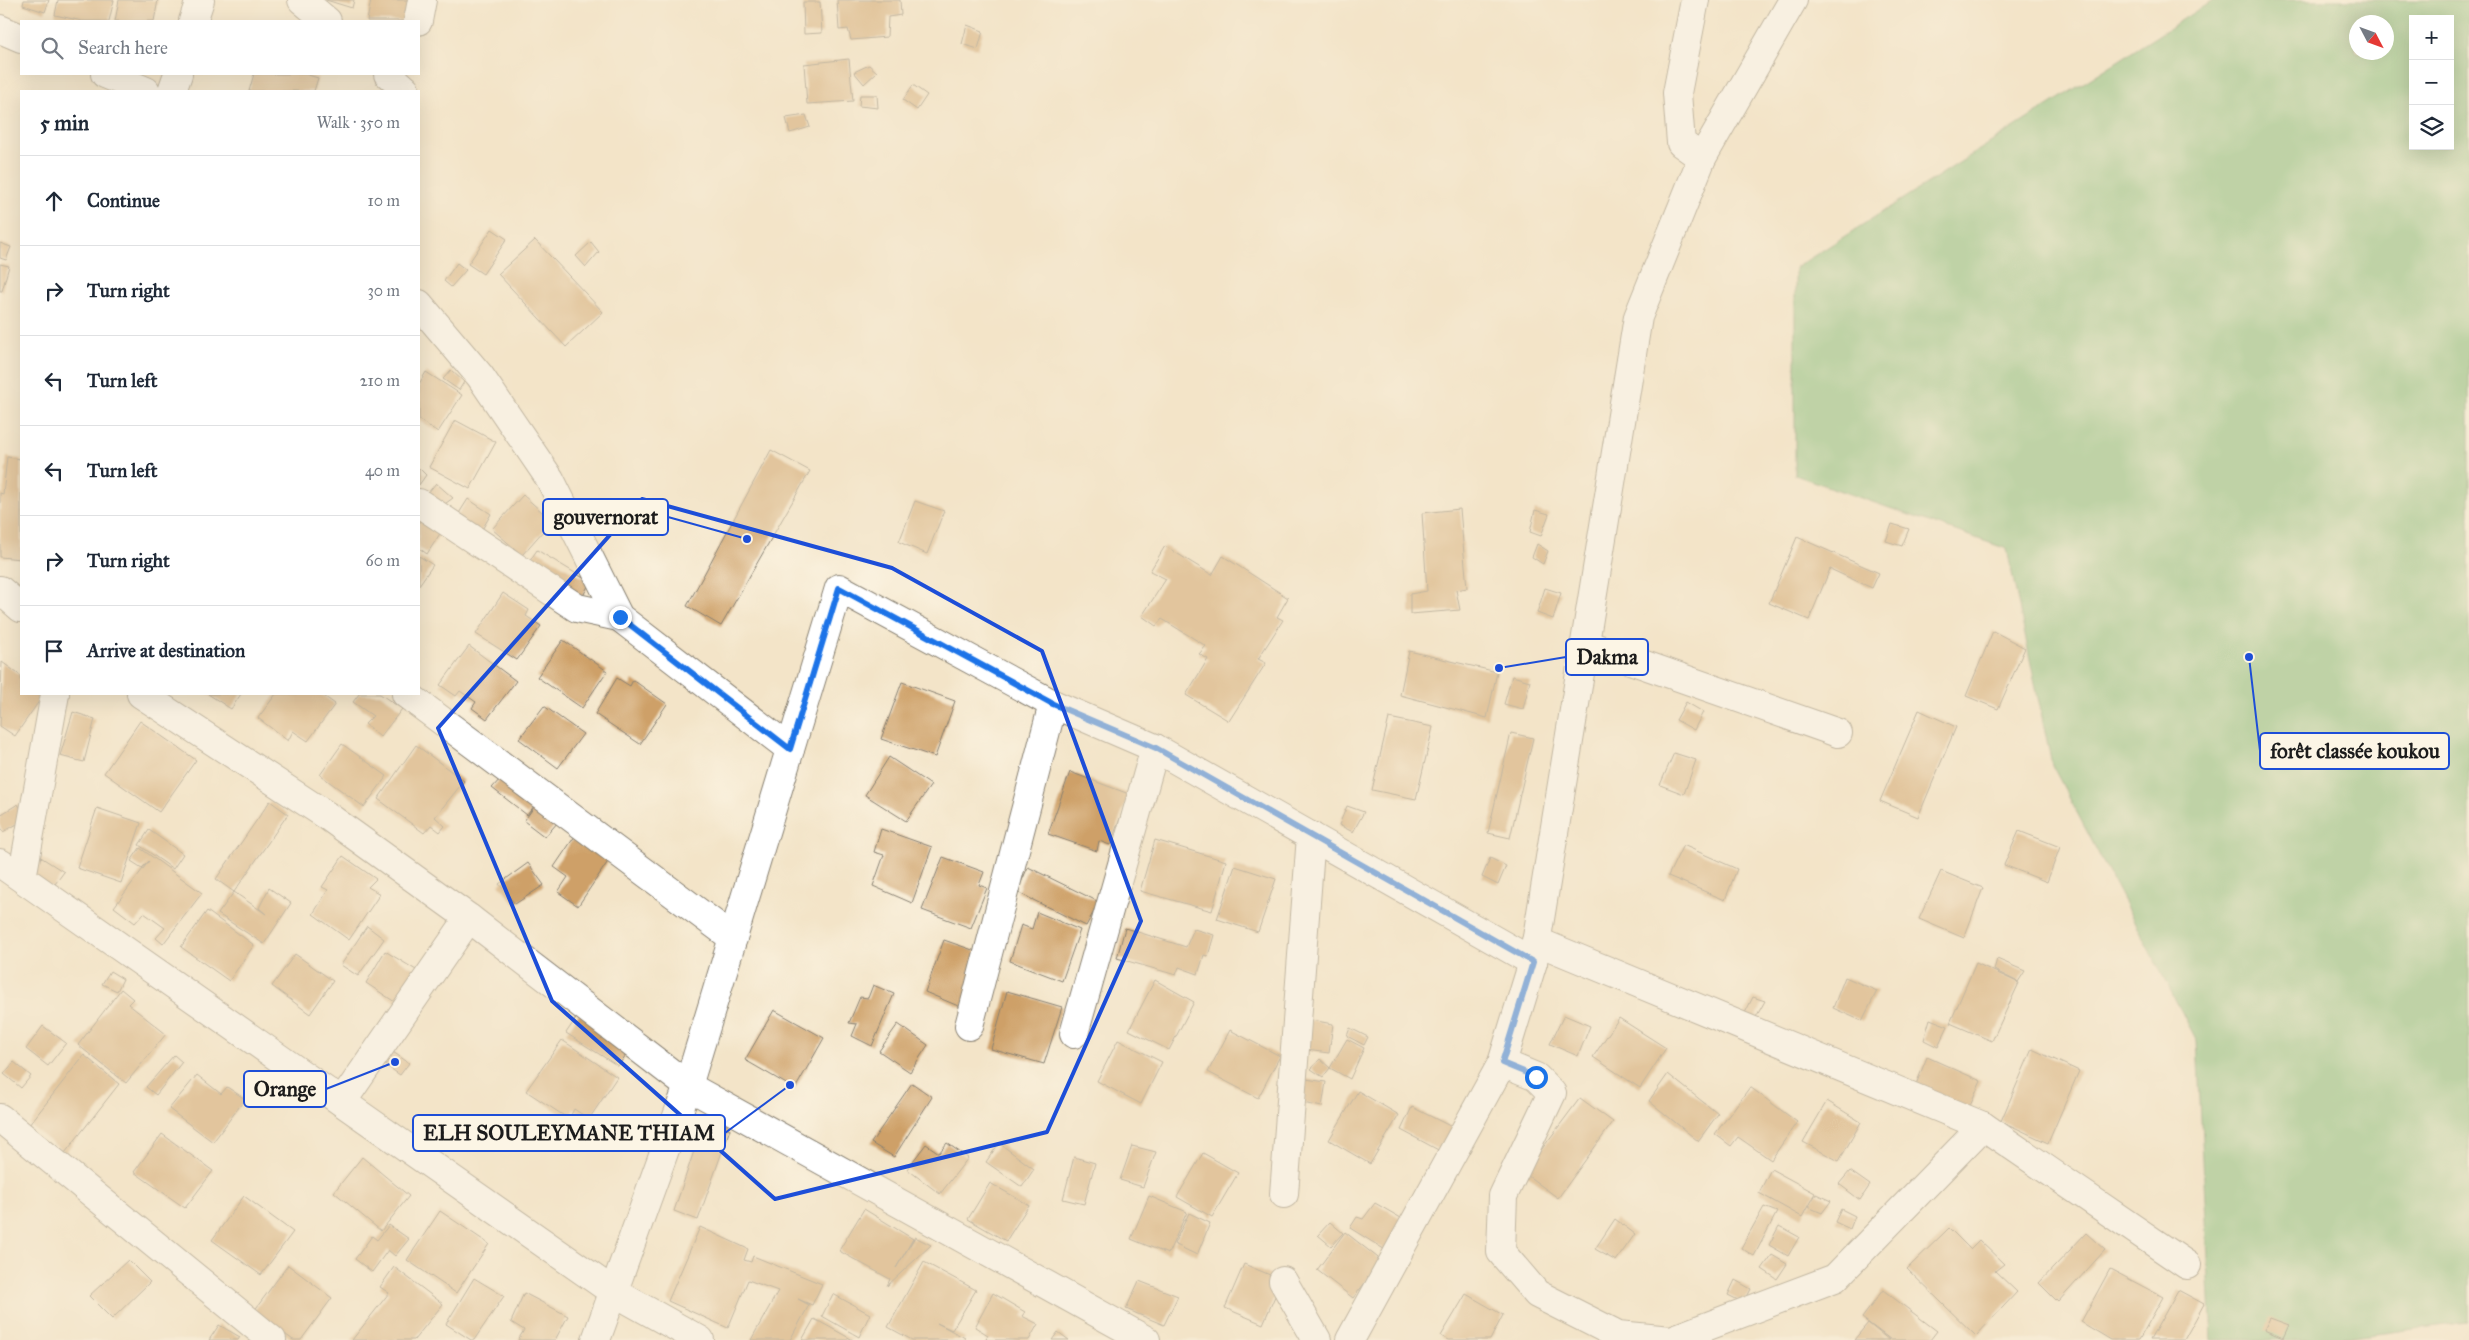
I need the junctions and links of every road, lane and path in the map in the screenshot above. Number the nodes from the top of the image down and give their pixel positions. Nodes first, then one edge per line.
1 (200, 0) edge
2 (302, 0) edge
3 (422, 0) edge
4 (1695, 0) edge
5 (1793, 0) edge
6 (193, 20) edge
7 (326, 20) edge
8 (418, 20) edge
9 (0, 29) edge
10 (20, 38) edge
11 (107, 75) edge
12 (178, 75) edge
13 (144, 90) edge
14 (172, 90) edge
15 (1702, 158) junction
16 (420, 305) edge
17 (420, 504) edge
18 (0, 590) edge
19 (20, 607) edge
20 (620, 617) junction
21 (1585, 644) junction
22 (55, 695) edge
23 (143, 695) edge
24 (407, 695) edge
25 (1053, 704) junction
26 (1838, 733) dead end
27 (1156, 748) junction
28 (790, 749) junction
29 (1311, 836) junction
30 (11, 870) edge
31 (469, 918) junction
32 (733, 938) junction
33 (1535, 952) junction
34 (969, 1026) dead end
35 (1074, 1034) dead end
36 (1502, 1063) junction
37 (688, 1086) junction
38 (342, 1102) junction
39 (0, 1118) edge
40 (1982, 1126) junction
41 (1284, 1194) dead end
42 (2187, 1265) dead end
43 (1284, 1281) dead end
44 (612, 1291) junction
45 (1623, 1338) edge
46 (272, 1340) edge
47 (596, 1340) edge
48 (700, 1340) edge
49 (1146, 1340) edge
50 (1317, 1340) edge
51 (1350, 1340) edge

1 - 6 street
2 - 7 street
3 - 8 street
4 - 15 street
5 - 15 street
9 - 10 street
11 - 13 street
12 - 14 street
15 - 21 street
16 - 20 street
17 - 20 street
18 - 19 street
20 - 28 street
21 - 26 street
21 - 33 street
22 - 30 street
23 - 31 street
24 - 32 street
25 - 27 street
25 - 28 street
25 - 34 street
27 - 29 street
27 - 35 street
28 - 32 street
29 - 33 street
29 - 41 street
30 - 38 street
31 - 37 street
31 - 38 street
32 - 37 street
33 - 36 street
33 - 40 street
36 - 45 street
36 - 51 street
37 - 44 street
37 - 49 street
38 - 44 street
39 - 46 street
40 - 42 street
40 - 45 street
43 - 50 street
44 - 47 street
44 - 48 street

